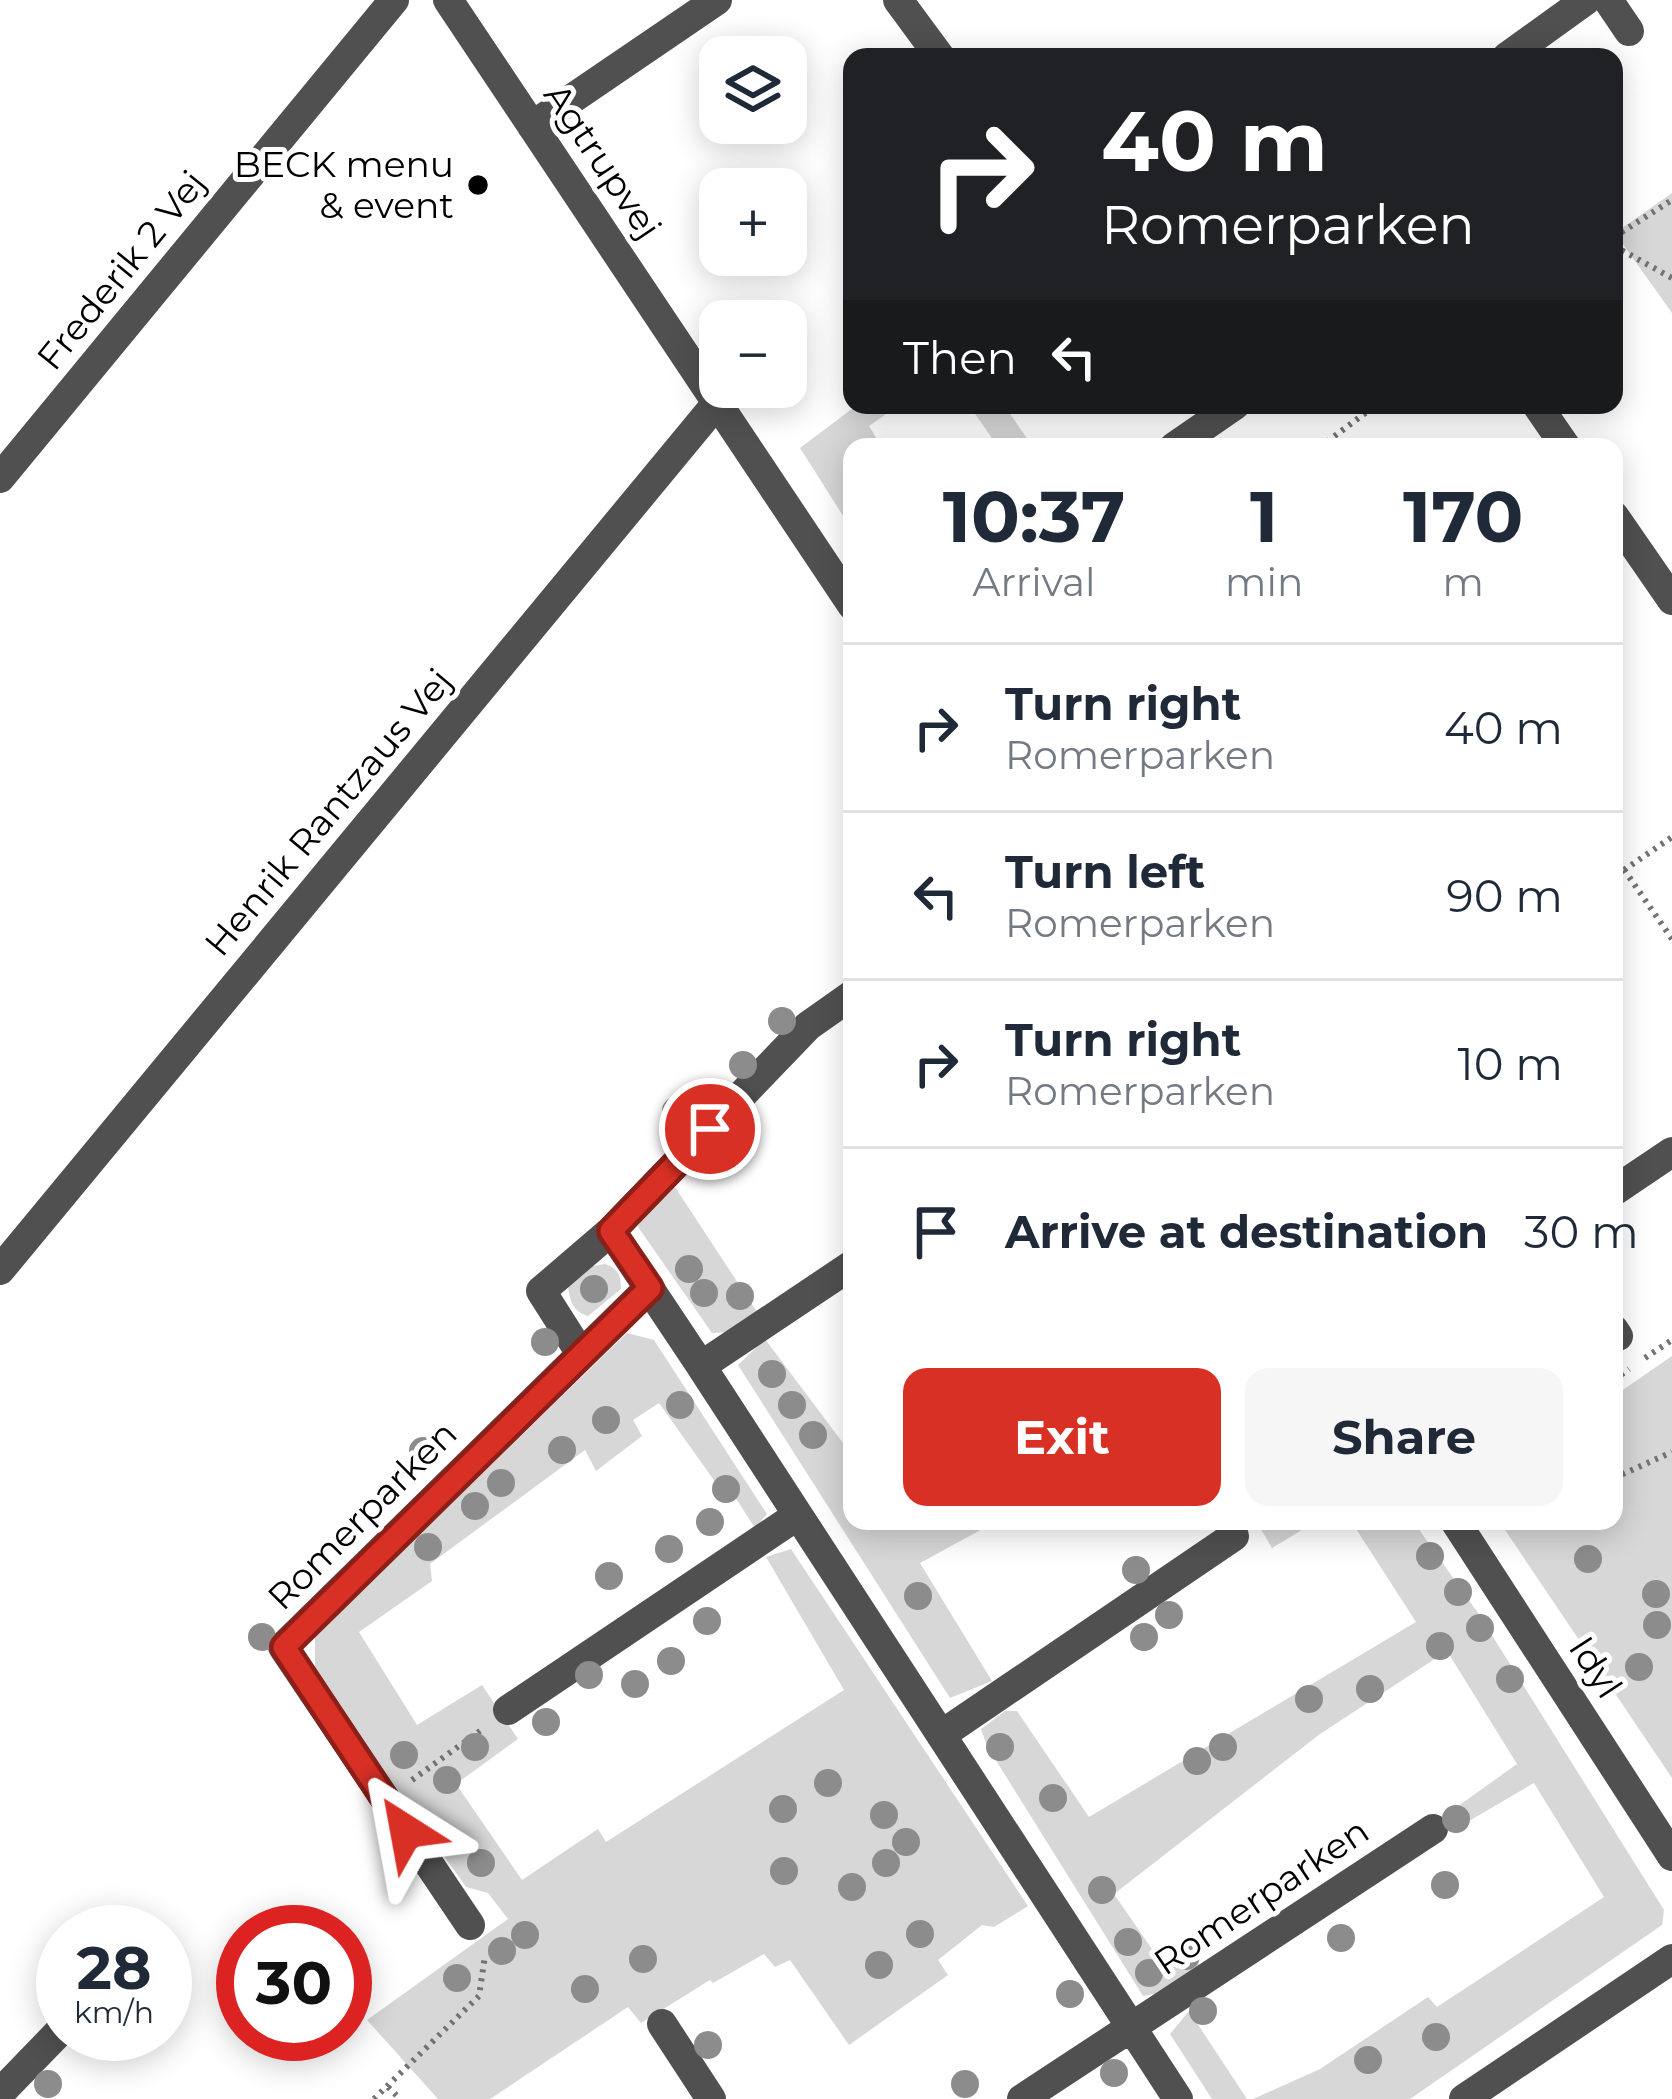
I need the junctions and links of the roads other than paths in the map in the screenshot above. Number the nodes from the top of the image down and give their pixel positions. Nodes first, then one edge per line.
1 (394, 0) edge
2 (448, 0) edge
3 (717, 0) edge
4 (898, 0) edge
5 (1586, 0) edge
6 (1608, 0) edge
7 (1629, 31) dead end
8 (933, 48) edge
9 (1519, 48) edge
10 (532, 126) junction
11 (699, 376) edge
12 (713, 408) edge
13 (720, 408) edge
14 (1222, 414) edge
15 (1187, 438) edge
16 (0, 478) edge
17 (1623, 529) edge
18 (843, 592) edge
19 (1672, 600) edge
20 (843, 1001) edge
21 (1672, 1152) edge
22 (1623, 1182) edge
23 (611, 1231) junction
24 (0, 1270) edge
25 (843, 1271) edge
26 (650, 1288) junction
27 (581, 1354) junction
28 (701, 1366) junction
29 (798, 1515) junction
30 (1461, 1530) edge
31 (1234, 1536) dead end
32 (508, 1710) road end
33 (941, 1735) junction
34 (1432, 1829) dead end
35 (1672, 1856) edge
36 (470, 1925) road end
37 (1672, 1959) edge
38 (662, 2024) dead end
39 (1132, 2028) junction
40 (36, 2056) edge
41 (0, 2093) edge
42 (711, 2099) edge
43 (1022, 2099) edge
44 (1178, 2099) edge
45 (1464, 2099) edge

1 - 16 street, Frederik 2 Vej
2 - 10 street, Agtrupvej
3 - 10 street
4 - 8 street
5 - 9 street
6 - 7 street
10 - 11 street, Agtrupvej
12 - 24 street, Henrik Rantzaus Vej
13 - 18 street, Agtrupvej
14 - 15 street
17 - 19 street
20 - 23 street
21 - 22 street
23 - 26 street
23 - 27 street
25 - 28 street
26 - 27 street, Romerparken
26 - 28 street
27 - 36 street, Romerparken
28 - 29 street
29 - 32 street
29 - 33 street
30 - 35 street, Idyl
31 - 33 street
33 - 39 street
34 - 39 street, Romerparken
37 - 45 street
38 - 42 street
39 - 43 street, Romerparken
39 - 44 street
40 - 41 street

